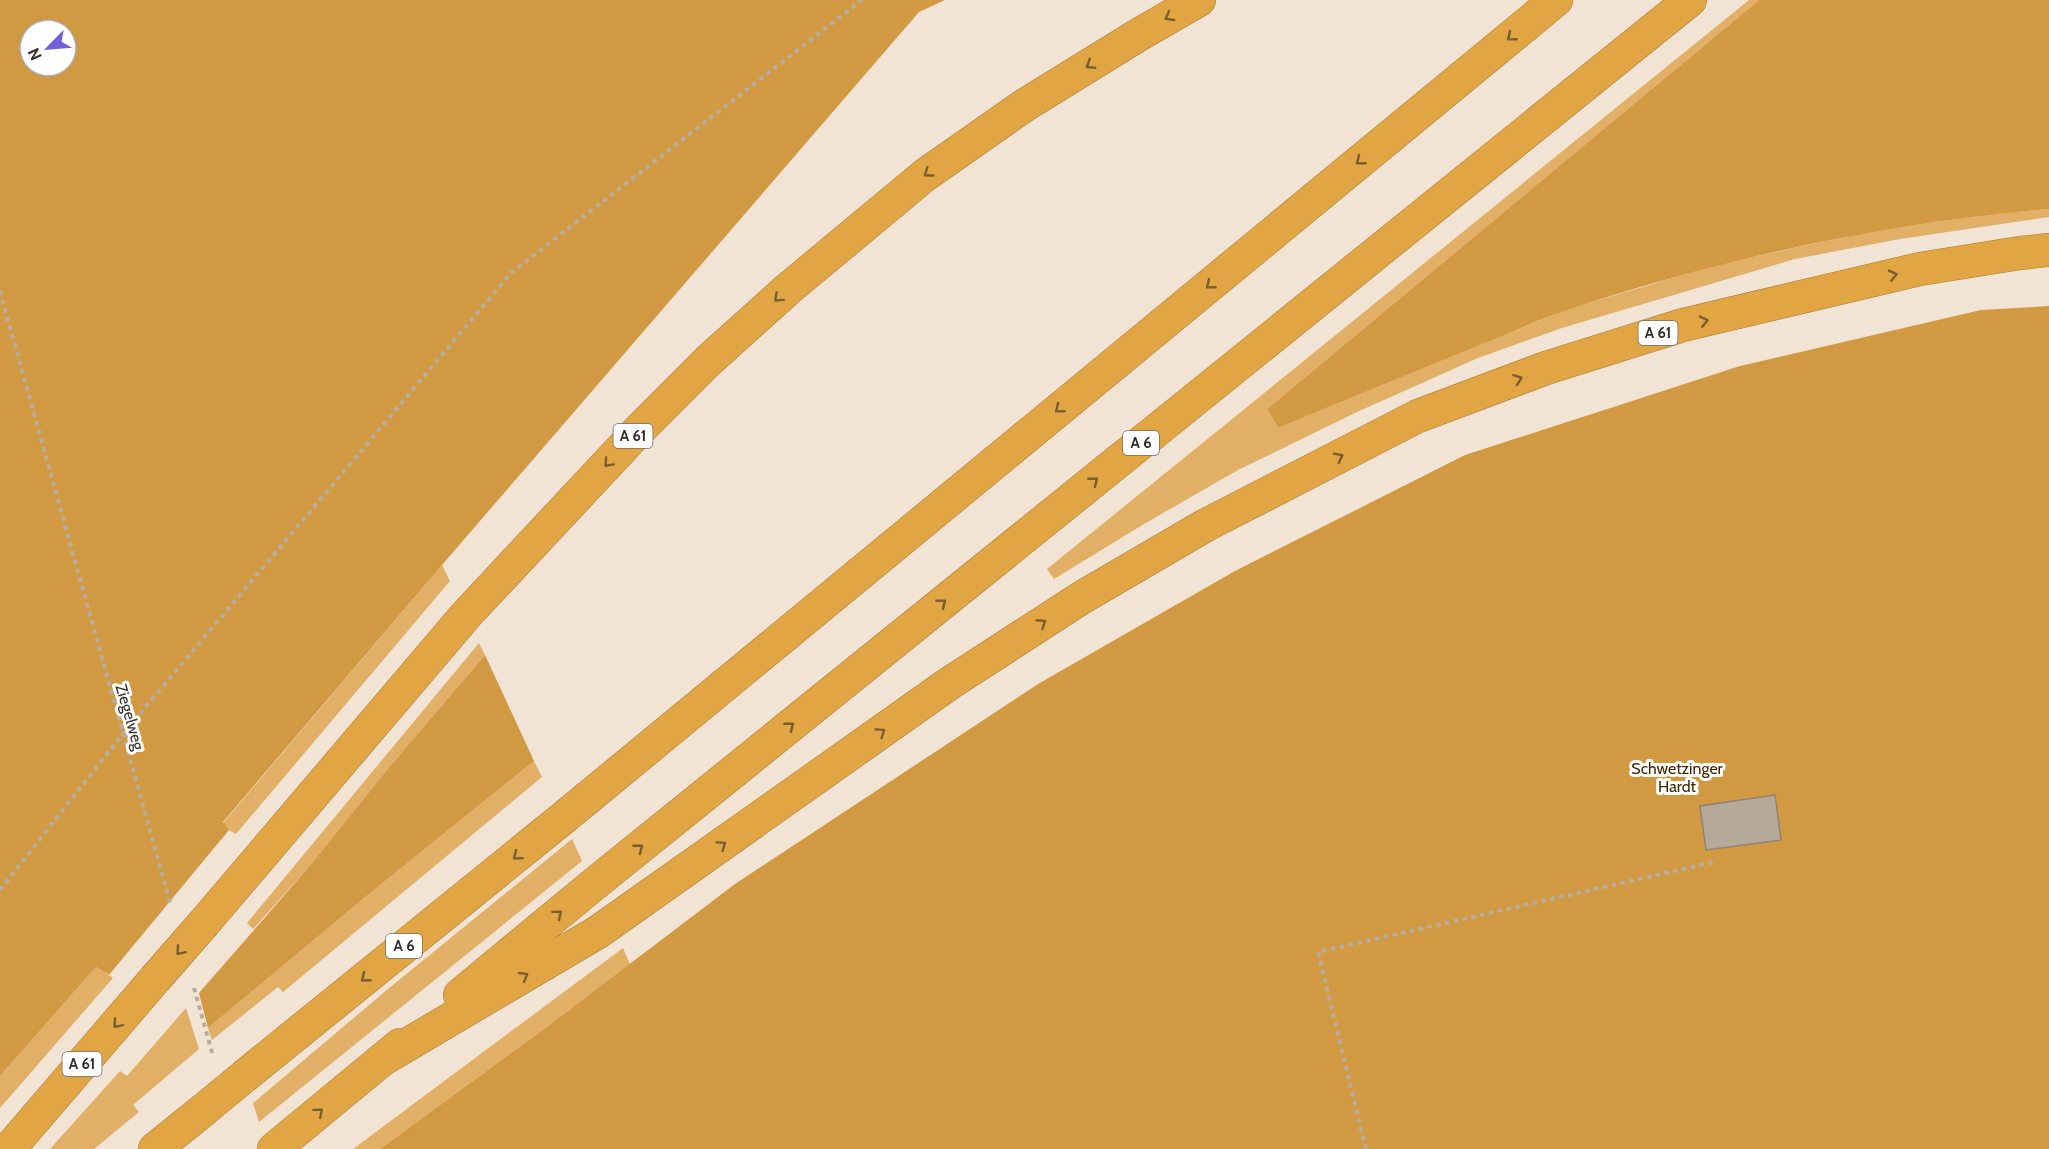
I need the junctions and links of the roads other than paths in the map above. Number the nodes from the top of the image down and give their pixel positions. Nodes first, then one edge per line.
1 (1199, 0) edge
2 (1556, 0) edge
3 (1690, 0) edge
4 (2049, 250) edge
5 (383, 1059) junction
6 (9, 1149) edge
7 (155, 1149) edge
8 (274, 1149) edge

1 -> 6 highway, A 61, bridge
2 -> 7 highway, A 6, bridge
5 -> 3 highway, A 6
5 -> 4 highway, A 61
8 -> 5 highway, A 6

